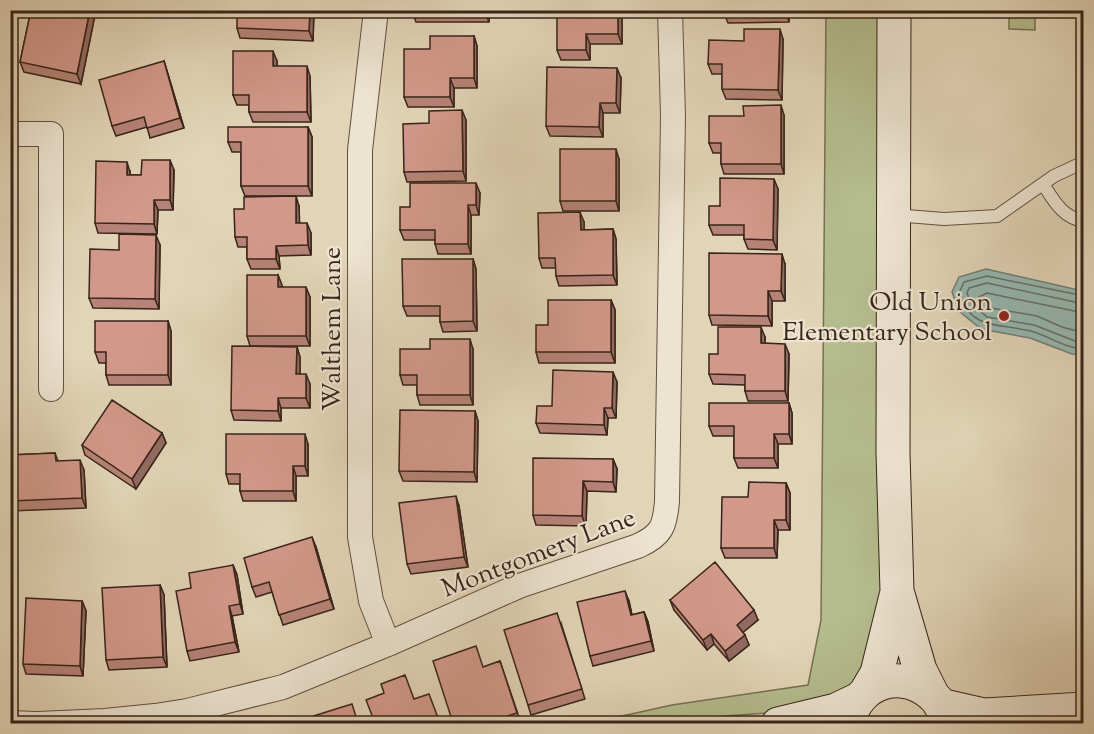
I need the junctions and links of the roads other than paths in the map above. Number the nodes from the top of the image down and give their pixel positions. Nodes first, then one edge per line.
1 (376, 10) edge
2 (670, 10) edge
3 (894, 10) edge
4 (10, 134) edge
5 (1083, 162) edge
6 (1043, 184) junction
7 (892, 215) junction
8 (1083, 221) edge
9 (51, 389) dead end
10 (897, 591) junction
11 (388, 644) junction
12 (858, 704) edge
13 (939, 708) edge
14 (1083, 709) edge
15 (187, 717) edge
16 (155, 720) edge
17 (10, 723) edge
18 (37, 723) edge
19 (778, 723) edge

1 - 11 street, Walthem Lane
2 - 11 street, Montgomery Lane
3 - 7 main road
4 - 9 street
5 - 6 lane
6 - 7 lane
6 - 8 lane
7 - 10 main road
10 - 12 main road
10 - 13 main road
11 - 15 street, Montgomery Lane
12 - 13 main road
12 - 19 main road
13 - 14 main road
15 - 16 street, Montgomery Lane
16 - 18 street, Montgomery Lane
17 - 18 street, Montgomery Lane

